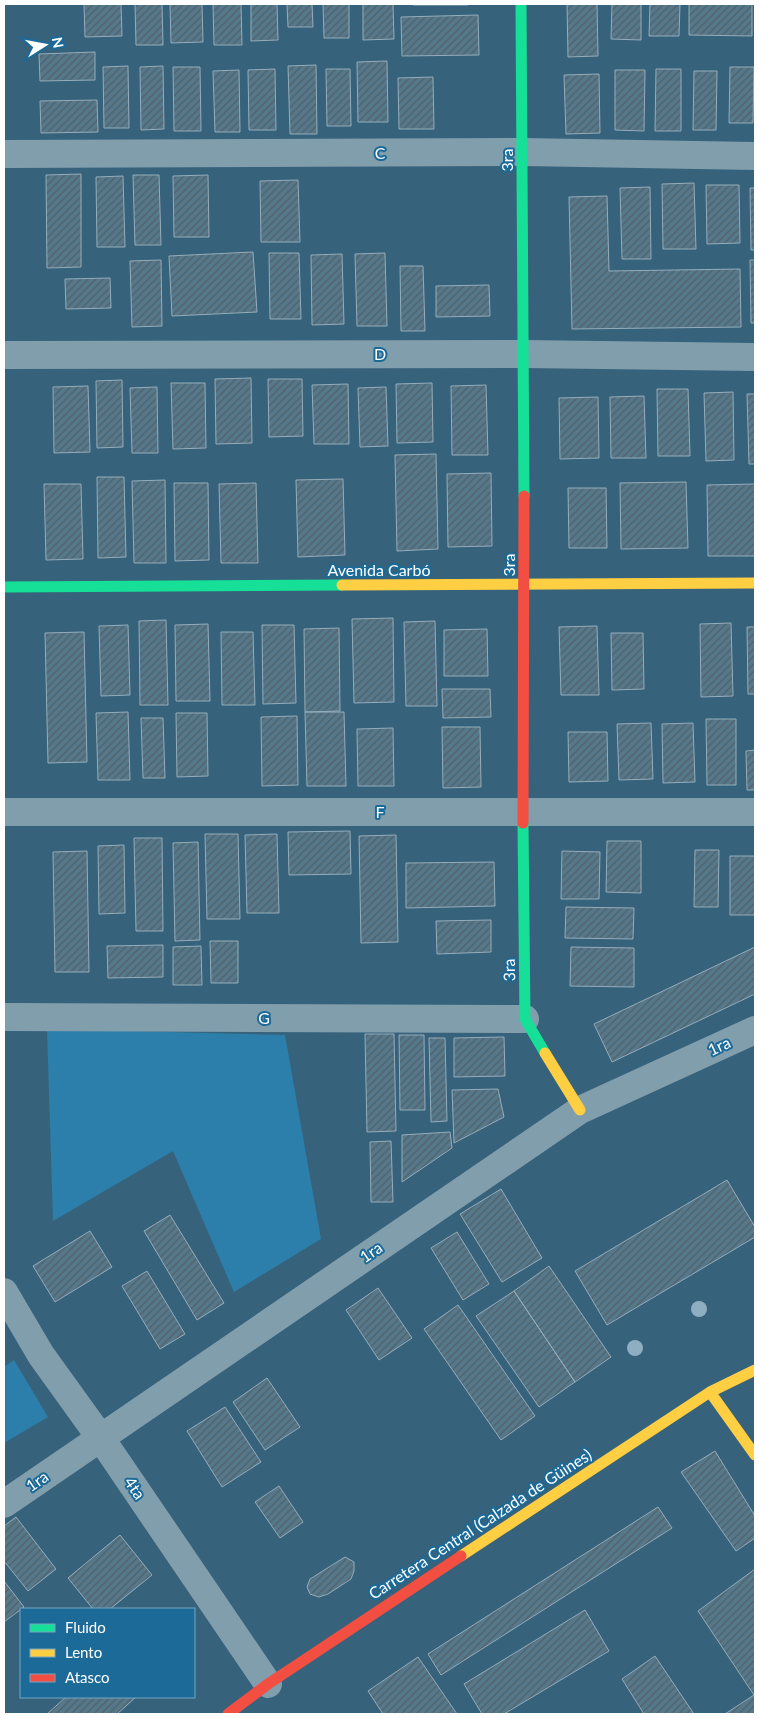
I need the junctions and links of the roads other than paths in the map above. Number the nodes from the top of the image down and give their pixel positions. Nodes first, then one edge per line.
1 (521, 4) edge
2 (523, 152) junction
3 (4, 154) edge
4 (755, 156) edge
5 (524, 354) junction
6 (4, 355) edge
7 (755, 357) edge
8 (755, 583) edge
9 (525, 585) junction
10 (4, 587) edge
11 (4, 812) edge
12 (523, 812) junction
13 (755, 812) edge
14 (4, 1017) edge
15 (525, 1019) junction
16 (755, 1030) edge
17 (580, 1110) junction
18 (4, 1292) edge
19 (755, 1370) edge
20 (710, 1392) junction
21 (100, 1437) junction
22 (755, 1455) edge
23 (4, 1504) edge
24 (268, 1684) junction
25 (228, 1714) edge

1 - 2 street, 3ra
2 - 3 street, C
2 - 4 street, C
2 - 5 street, 3ra
5 - 6 street, D
5 - 7 street, D
5 - 9 street, 3ra
8 - 9 street, Avenida Carbó
9 - 10 street, Avenida Carbó
9 - 12 street, 3ra
11 - 12 street, F
12 - 13 street, F
12 - 15 street, 3ra
14 - 15 street, G
15 - 17 street
16 - 17 street, 1ra
17 - 21 street, 1ra
18 - 21 street, 4ta
19 - 20 street, Carretera Central (Calzada de Güines)
20 - 22 street
20 - 24 street, Carretera Central (Calzada de Güines)
21 - 23 street, 1ra
21 - 24 street, 4ta
24 - 25 street, Carretera Central (Calzada de Güines)

